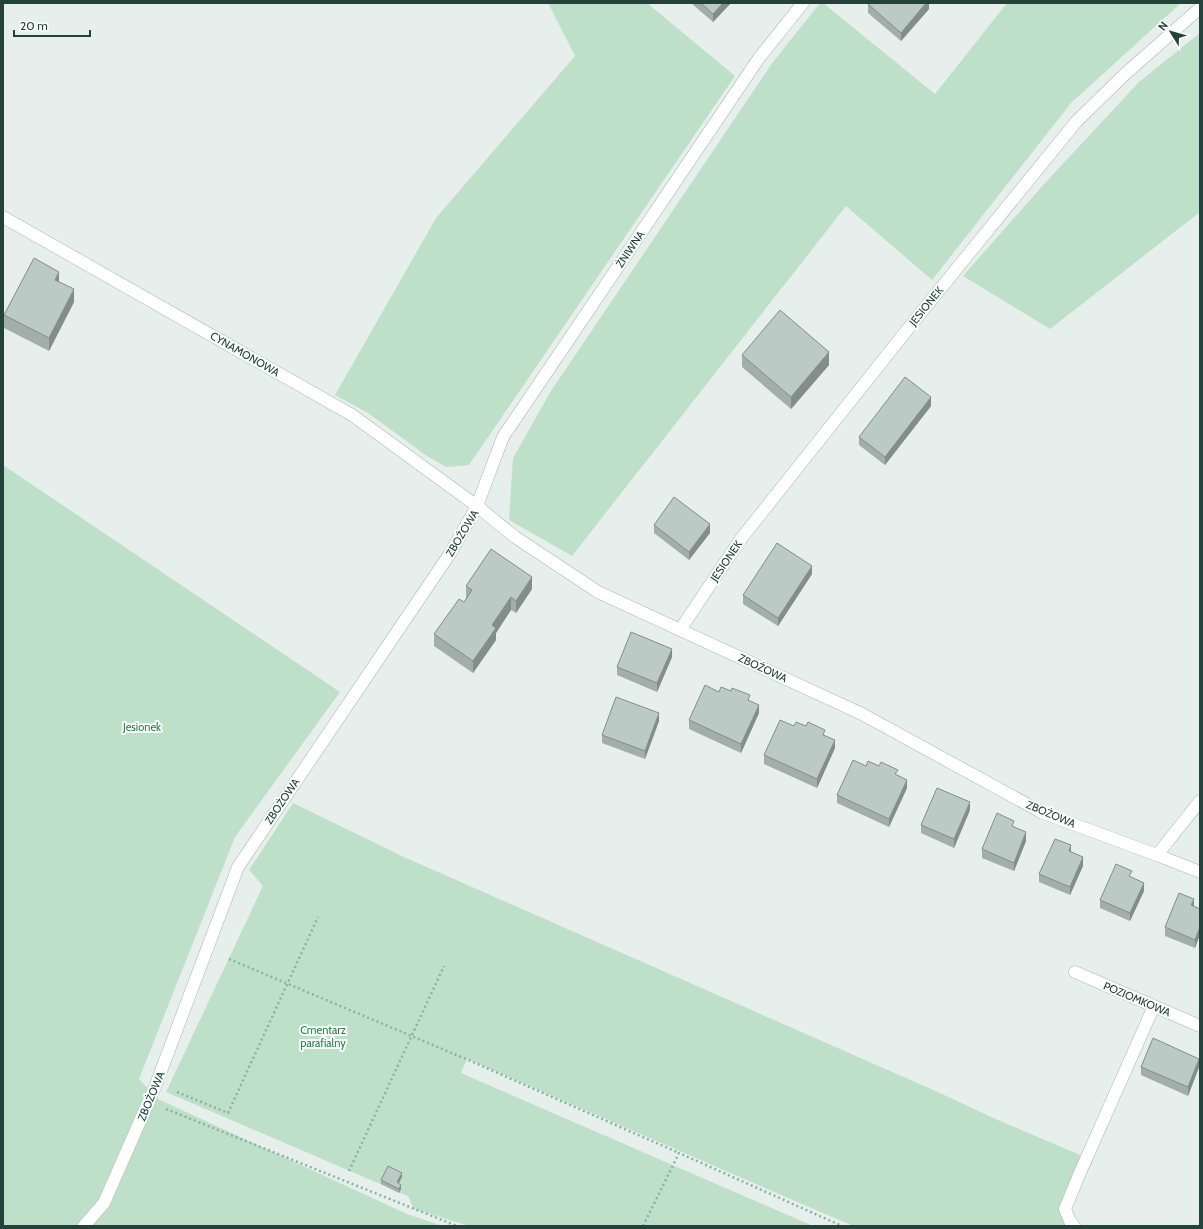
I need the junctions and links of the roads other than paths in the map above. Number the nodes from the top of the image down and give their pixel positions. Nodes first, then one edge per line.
1 (802, 3) edge
2 (1200, 8) edge
3 (3, 217) edge
4 (477, 506) junction
5 (680, 630) junction
6 (1200, 801) edge
7 (1157, 855) junction
8 (1200, 872) edge
9 (1075, 972) dead end
10 (1154, 1006) junction
11 (1200, 1026) edge
12 (84, 1226) edge
13 (1074, 1226) edge

1 - 4 street, ŻNIWNA
2 - 5 street, JESIONEK
3 - 4 street, CYNAMONOWA
4 - 5 street, ZBOŻOWA
4 - 12 street, ZBOŻOWA
5 - 7 street, ZBOŻOWA
6 - 7 street
7 - 8 street, ZBOŻOWA
9 - 10 street, POZIOMKOWA
10 - 11 street, POZIOMKOWA
10 - 13 street

